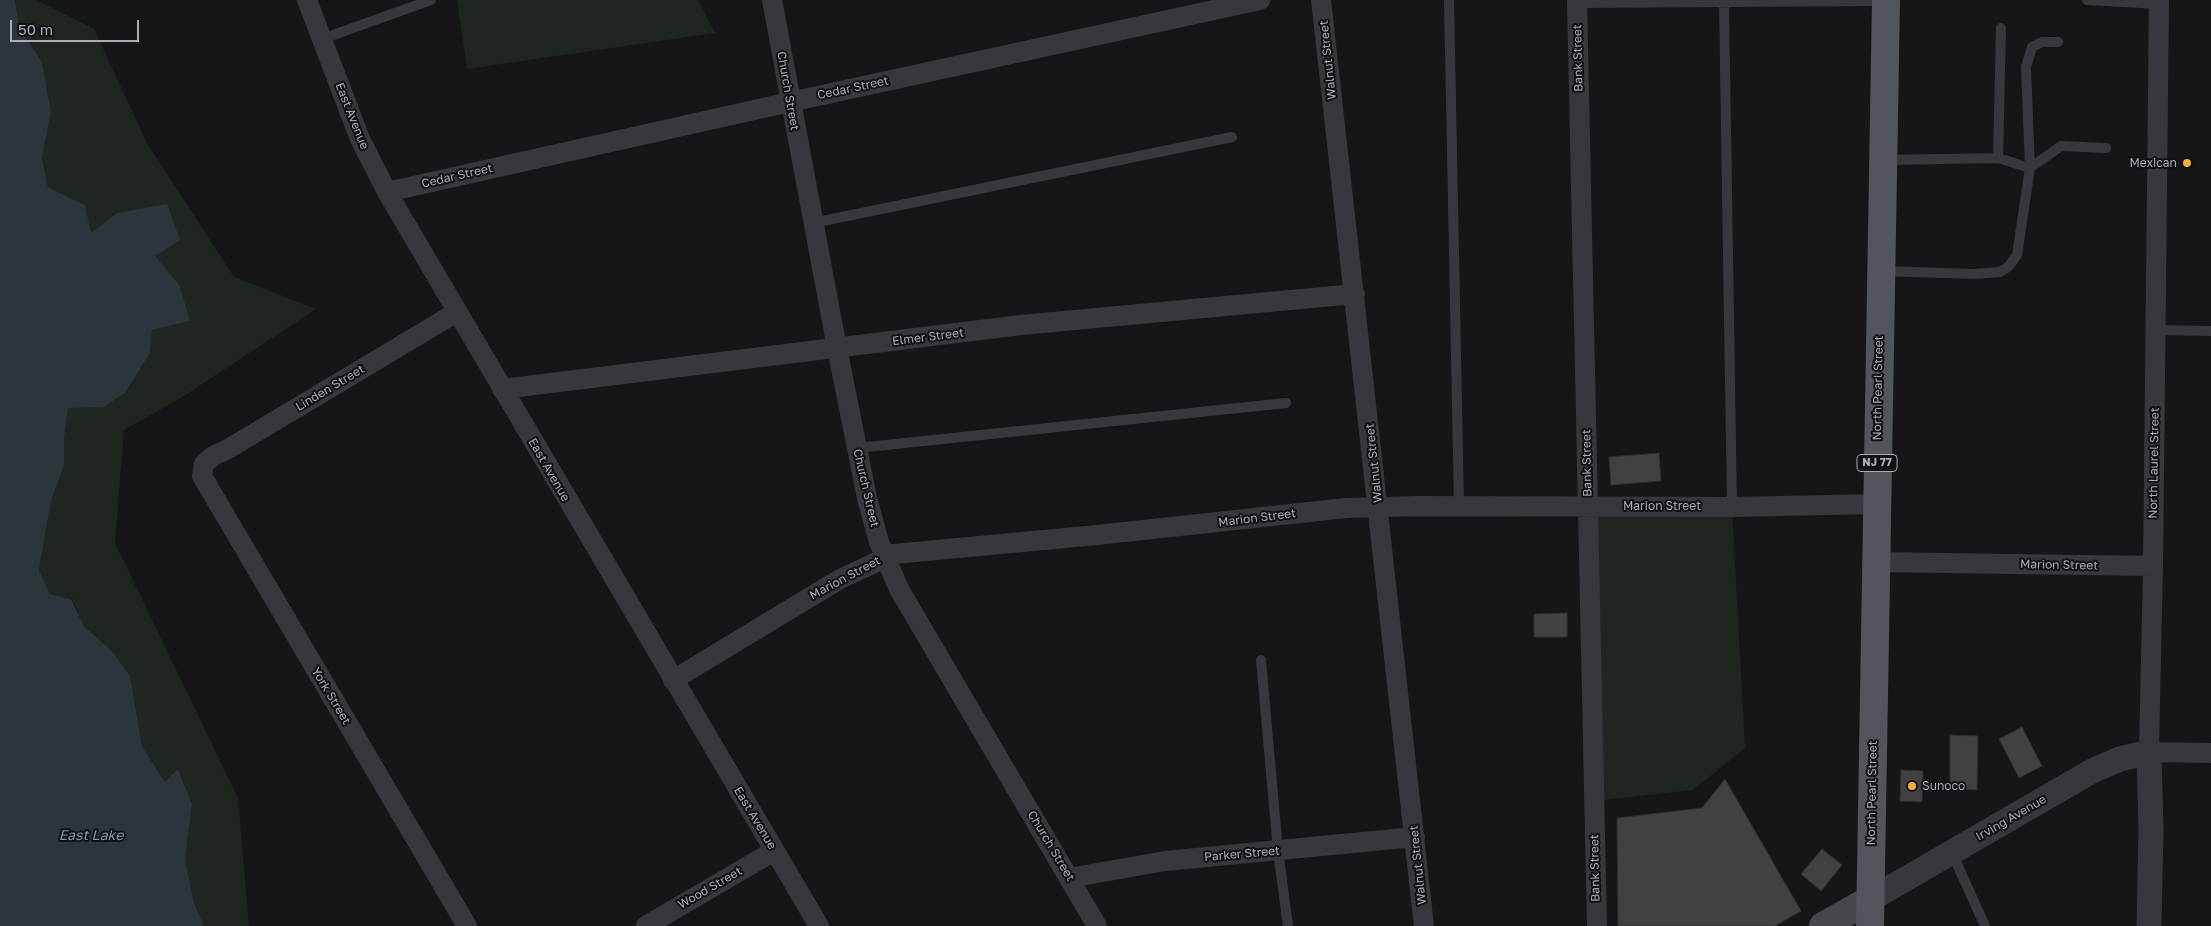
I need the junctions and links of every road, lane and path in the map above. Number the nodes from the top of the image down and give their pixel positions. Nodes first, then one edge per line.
1 (307, 0) edge
2 (431, 0) edge
3 (772, 0) edge
4 (1260, 0) edge
5 (1321, 0) edge
6 (1448, 0) edge
7 (1886, 0) edge
8 (2087, 0) edge
9 (1577, 2) edge
10 (1724, 2) junction
11 (2159, 2) edge
12 (2001, 28) dead end
13 (322, 39) junction
14 (2058, 42) dead end
15 (790, 102) junction
16 (1232, 136) dead end
17 (2106, 148) dead end
18 (1998, 158) junction
19 (1884, 160) junction
20 (2030, 168) junction
21 (387, 192) junction
22 (813, 223) junction
23 (1881, 271) junction
24 (1355, 294) junction
25 (457, 312) junction
26 (2155, 330) junction
27 (2211, 331) edge
28 (837, 348) junction
29 (502, 389) junction
30 (1286, 403) dead end
31 (857, 448) junction
32 (204, 464) joint
33 (1877, 504) junction
34 (1459, 506) junction
35 (1588, 506) junction
36 (1378, 507) junction
37 (1732, 507) junction
38 (885, 557) junction
39 (1876, 562) junction
40 (2153, 566) junction
41 (1261, 660) dead end
42 (673, 680) junction
43 (2149, 752) junction
44 (2211, 752) edge
45 (1415, 837) junction
46 (774, 851) junction
47 (1278, 851) junction
48 (1952, 852) junction
49 (1070, 878) junction
50 (1871, 899) junction
51 (466, 926) edge
52 (646, 926) edge
53 (818, 926) edge
54 (1097, 926) edge
55 (1288, 926) edge
56 (1424, 926) edge
57 (1597, 926) edge
58 (1823, 926) edge
59 (1870, 926) edge
60 (1985, 926) edge
61 (2149, 926) edge

1 - 13 street, East Avenue
2 - 13 lane
3 - 15 street, Church Street
4 - 15 street, Cedar Street
5 - 24 street, Walnut Street
6 - 34 lane
7 - 10 lane
7 - 19 main road, North Pearl Street / NJ 77
8 - 11 lane
9 - 10 lane
9 - 35 street, Bank Street
10 - 37 lane
11 - 26 street, North Laurel Street
12 - 18 lane
13 - 21 street, East Avenue
14 - 20 lane
15 - 21 street, Cedar Street
15 - 22 street, Church Street
16 - 22 lane
17 - 20 lane
18 - 19 lane
18 - 20 lane
19 - 23 main road, North Pearl Street / NJ 77
20 - 23 lane
21 - 25 street, East Avenue
22 - 28 street, Church Street
23 - 33 main road, North Pearl Street / NJ 77
24 - 28 street, Elmer Street
24 - 36 street, Walnut Street
25 - 29 street, East Avenue
25 - 32 street, Linden Street
26 - 27 lane
26 - 40 street, North Laurel Street
28 - 29 street, Elmer Street
28 - 31 street, Church Street
29 - 42 street, East Avenue
30 - 31 lane
31 - 38 street, Church Street
32 - 51 street, York Street
33 - 37 street, Marion Street
33 - 39 main road, North Pearl Street / NJ 77
34 - 35 street, Marion Street
34 - 36 street, Marion Street
35 - 37 street, Marion Street
35 - 57 street, Bank Street
36 - 38 street, Marion Street
36 - 45 street, Walnut Street
38 - 42 street, Marion Street
38 - 49 street, Church Street
39 - 40 street, Marion Street
39 - 50 main road, North Pearl Street / NJ 77
40 - 43 street, North Laurel Street
41 - 47 lane
42 - 46 street, East Avenue
43 - 44 street, Irving Avenue
43 - 48 street, Irving Avenue
43 - 61 street, North Laurel Street
45 - 47 street, Parker Street
45 - 56 street, Walnut Street
46 - 52 street, Wood Street
46 - 53 street, East Avenue
47 - 49 street, Parker Street
47 - 55 lane
48 - 50 street, Irving Avenue
48 - 60 lane
49 - 54 street, Church Street
50 - 58 main road, Irving Avenue
50 - 59 main road, North Pearl Street / NJ 77

